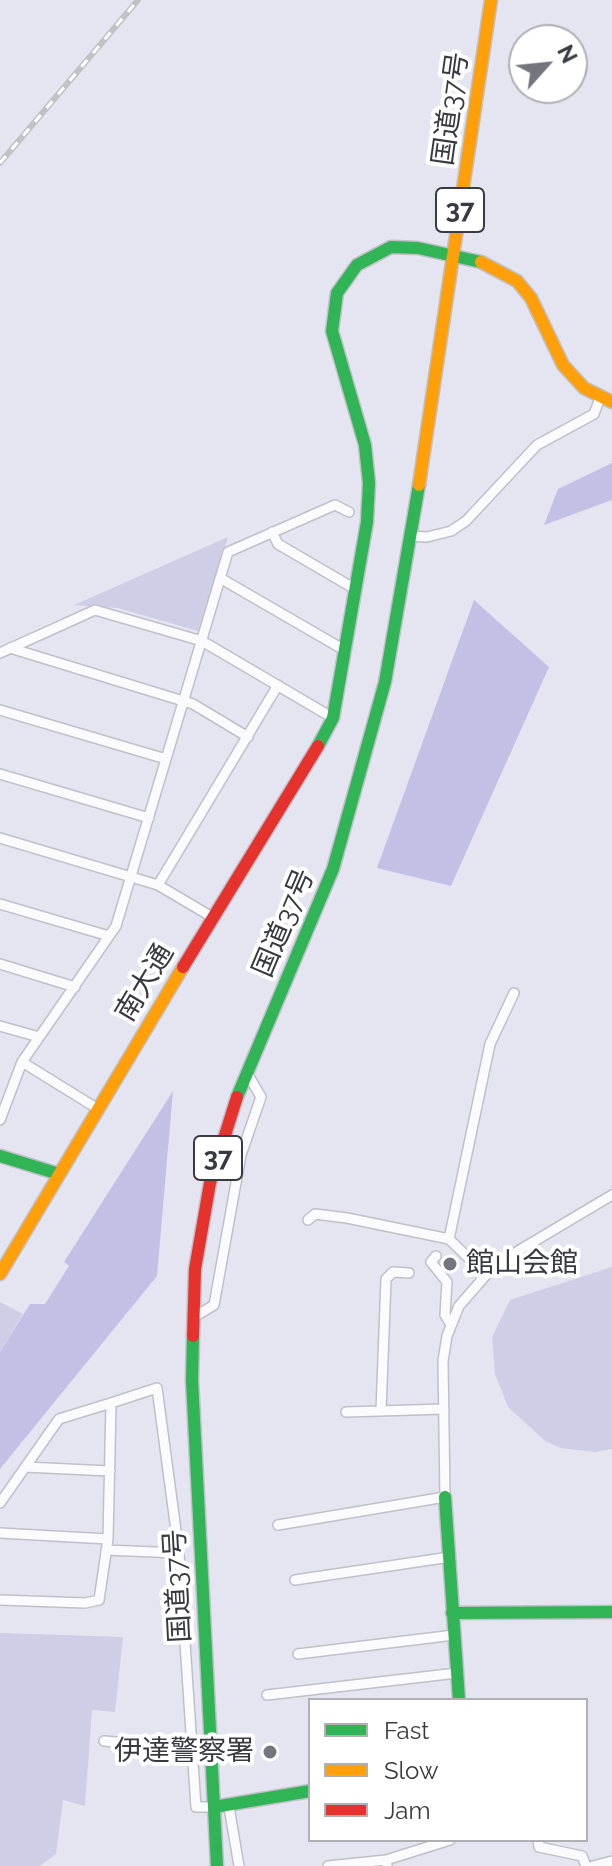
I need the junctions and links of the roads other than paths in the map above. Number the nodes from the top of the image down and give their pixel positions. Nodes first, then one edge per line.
1 (491, 0) edge
2 (453, 253) junction
3 (606, 400) edge
4 (349, 512) dead end
5 (272, 532) junction
6 (410, 536) junction
7 (220, 578) junction
8 (355, 589) junction
9 (202, 641) junction
10 (10, 648) junction
11 (346, 651) junction
12 (0, 653) edge
13 (278, 685) junction
14 (184, 701) junction
15 (0, 710) edge
16 (333, 718) junction
17 (248, 737) junction
18 (166, 759) junction
19 (0, 774) edge
20 (149, 818) junction
21 (0, 838) edge
22 (130, 878) junction
23 (158, 885) junction
24 (0, 904) edge
25 (212, 917) junction
26 (109, 936) junction
27 (0, 964) edge
28 (75, 987) junction
29 (514, 993) dead end
30 (0, 1026) edge
31 (39, 1037) junction
32 (22, 1062) junction
33 (247, 1073) junction
34 (5, 1090) edge
35 (98, 1109) junction
36 (0, 1120) edge
37 (0, 1156) edge
38 (59, 1174) junction
39 (612, 1195) edge
40 (308, 1220) dead end
41 (449, 1239) junction
42 (436, 1256) dead end
43 (409, 1273) dead end
44 (0, 1274) edge
45 (486, 1275) junction
46 (191, 1319) junction
47 (451, 1325) junction
48 (111, 1403) junction
49 (444, 1409) junction
50 (381, 1411) junction
51 (346, 1412) dead end
52 (25, 1467) junction
53 (110, 1471) junction
54 (445, 1497) junction
55 (0, 1503) edge
56 (278, 1525) dead end
57 (0, 1533) edge
58 (108, 1539) junction
59 (106, 1550) junction
60 (179, 1553) junction
61 (450, 1557) junction
62 (295, 1580) dead end
63 (0, 1600) edge
64 (612, 1612) edge
65 (452, 1613) junction
66 (454, 1635) junction
67 (298, 1654) dead end
68 (457, 1673) junction
69 (267, 1695) dead end
70 (459, 1698) edge
71 (104, 1741) dead end
72 (193, 1749) junction
73 (308, 1791) edge
74 (214, 1807) junction
75 (229, 1807) junction
76 (444, 1842) edge
77 (538, 1842) edge
78 (612, 1861) edge
79 (386, 1863) edge
80 (217, 1866) edge
81 (239, 1866) edge
82 (328, 1866) edge
83 (586, 1866) edge
84 (593, 1866) edge

1 - 2 main road, 国道37号 / 37
2 - 3 main road, 南大通
2 - 6 main road, 国道37号 / 37
2 - 8 main road, 南大通
3 - 6 street
4 - 5 street
5 - 7 street
5 - 8 street
6 - 33 main road, 国道37号 / 37
7 - 9 street
7 - 11 street
8 - 11 main road, 南大通
9 - 10 street
9 - 13 street
9 - 14 street
10 - 12 street
10 - 14 street
11 - 16 main road, 南大通
13 - 16 street
13 - 17 street
14 - 17 street
14 - 18 street
15 - 18 street
16 - 25 main road, 南大通
17 - 23 street
18 - 20 street
19 - 20 street
20 - 22 street
21 - 22 street
22 - 23 street
22 - 26 street
23 - 25 street
24 - 26 street
25 - 35 main road, 南大通
26 - 28 street
27 - 28 street
28 - 31 street
29 - 41 street
30 - 31 street
31 - 32 street
32 - 34 street
32 - 35 street
33 - 46 main road, 国道37号 / 37
33 - 46 street
34 - 36 street
35 - 38 main road, 南大通
37 - 38 main road
38 - 44 main road, 南大通
39 - 45 street
40 - 41 street
41 - 45 street
42 - 47 street
43 - 50 street
45 - 47 street
46 - 74 main road, 国道37号 / 37
47 - 49 street
48 - 52 street
48 - 53 street
48 - 60 street
49 - 50 street
49 - 54 street
50 - 51 street
52 - 53 street
52 - 55 street
53 - 58 street
54 - 56 street
54 - 61 main road
57 - 58 street
58 - 59 street
59 - 60 street
59 - 63 street
60 - 72 street
61 - 62 street
61 - 65 main road
64 - 65 main road
65 - 66 main road
66 - 67 street
66 - 68 main road
68 - 69 street
68 - 70 main road
71 - 72 street
72 - 74 street
73 - 75 main road
74 - 75 main road
74 - 80 main road, 国道37号 / 37
75 - 81 street
76 - 79 street
77 - 83 street
78 - 84 street
79 - 82 street

